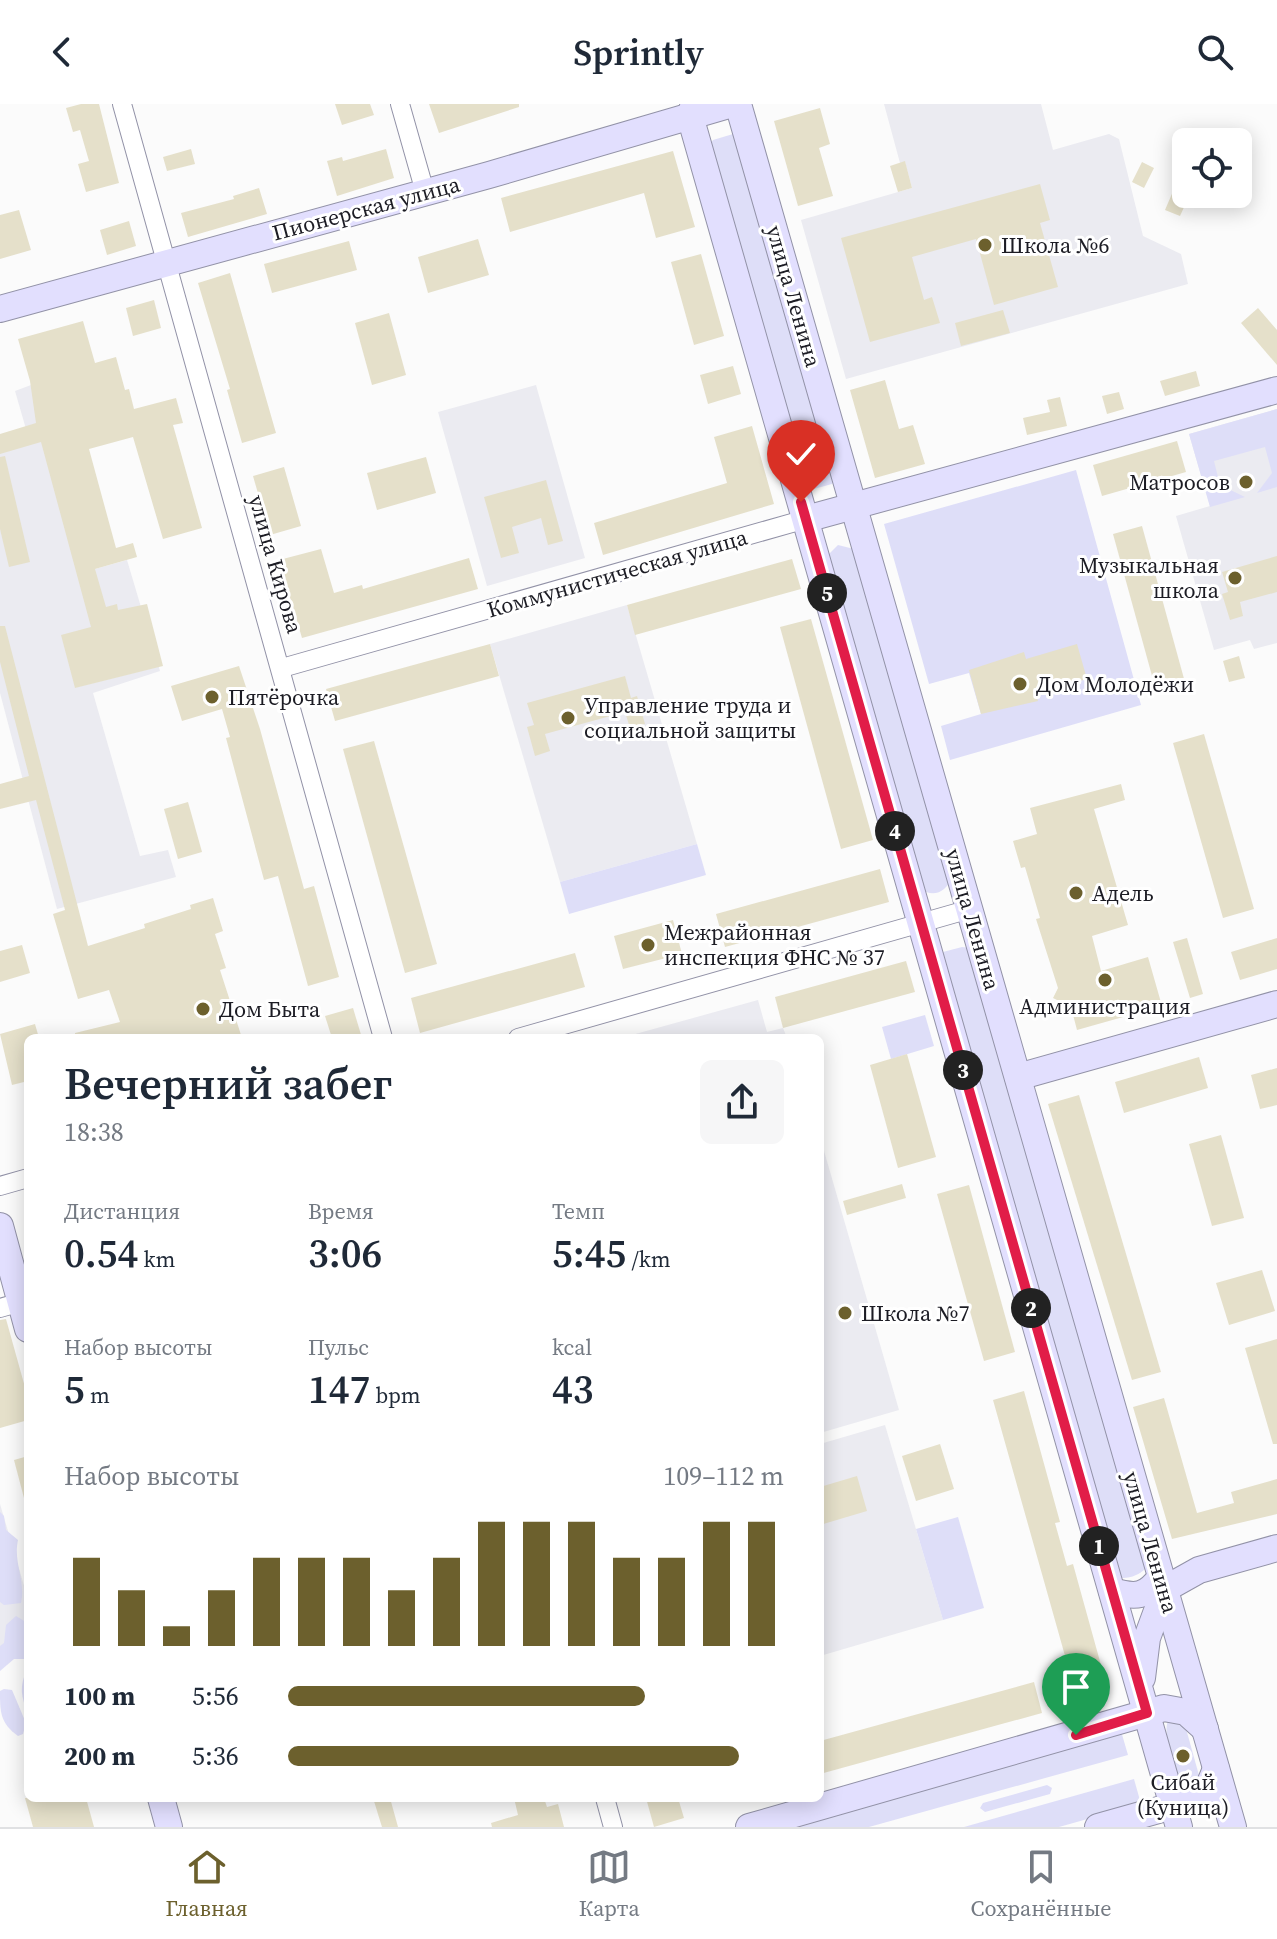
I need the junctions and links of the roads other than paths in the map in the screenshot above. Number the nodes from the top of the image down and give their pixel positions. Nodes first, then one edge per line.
1 (122, 104) edge
2 (400, 104) edge
3 (732, 104) edge
4 (738, 104) edge
5 (692, 110) edge
6 (425, 192) junction
7 (167, 261) junction
8 (0, 309) edge
9 (1277, 390) edge
10 (854, 505) junction
11 (806, 519) junction
12 (282, 668) junction
13 (970, 909) junction
14 (921, 923) junction
15 (1277, 1004) edge
16 (382, 1034) edge
17 (532, 1034) edge
18 (1018, 1077) junction
19 (24, 1179) edge
20 (0, 1186) edge
21 (0, 1226) edge
22 (10, 1305) edge
23 (24, 1324) edge
24 (1277, 1548) edge
25 (1163, 1583) junction
26 (1112, 1591) junction
27 (1147, 1713) junction
28 (1205, 1729) junction
29 (1216, 1769) junction
30 (162, 1802) edge
31 (606, 1802) edge
32 (1176, 1816) edge
33 (169, 1827) edge
34 (613, 1827) edge
35 (749, 1827) edge
36 (1098, 1827) edge
37 (1190, 1827) edge
38 (1233, 1827) edge

1 - 7 street, улица Кирова
2 - 6 street
3 - 5 main road, Пионерская улица
4 - 10 main road, улица Ленина
5 - 6 main road, Пионерская улица
5 - 11 main road
6 - 7 main road, Пионерская улица
7 - 8 main road, Пионерская улица
7 - 12 street, улица Кирова
9 - 10 main road, Коммунистическая улица
10 - 11 main road, Коммунистическая улица
10 - 13 main road, улица Ленина
11 - 12 street, Коммунистическая улица
11 - 14 main road
12 - 16 street, улица Кирова
13 - 14 street
13 - 18 main road, улица Ленина
14 - 17 street
14 - 26 main road
15 - 18 main road
18 - 25 main road, улица Ленина
19 - 20 street
21 - 22 main road
22 - 23 main road
24 - 25 main road
25 - 26 main road
25 - 27 main road
25 - 28 main road, улица Ленина
26 - 27 main road
27 - 28 main road
27 - 32 main road
27 - 35 main road
28 - 29 main road, улица Ленина
29 - 32 main road
29 - 38 main road, улица Ленина
30 - 33 main road
31 - 34 street
32 - 36 main road
32 - 37 main road

